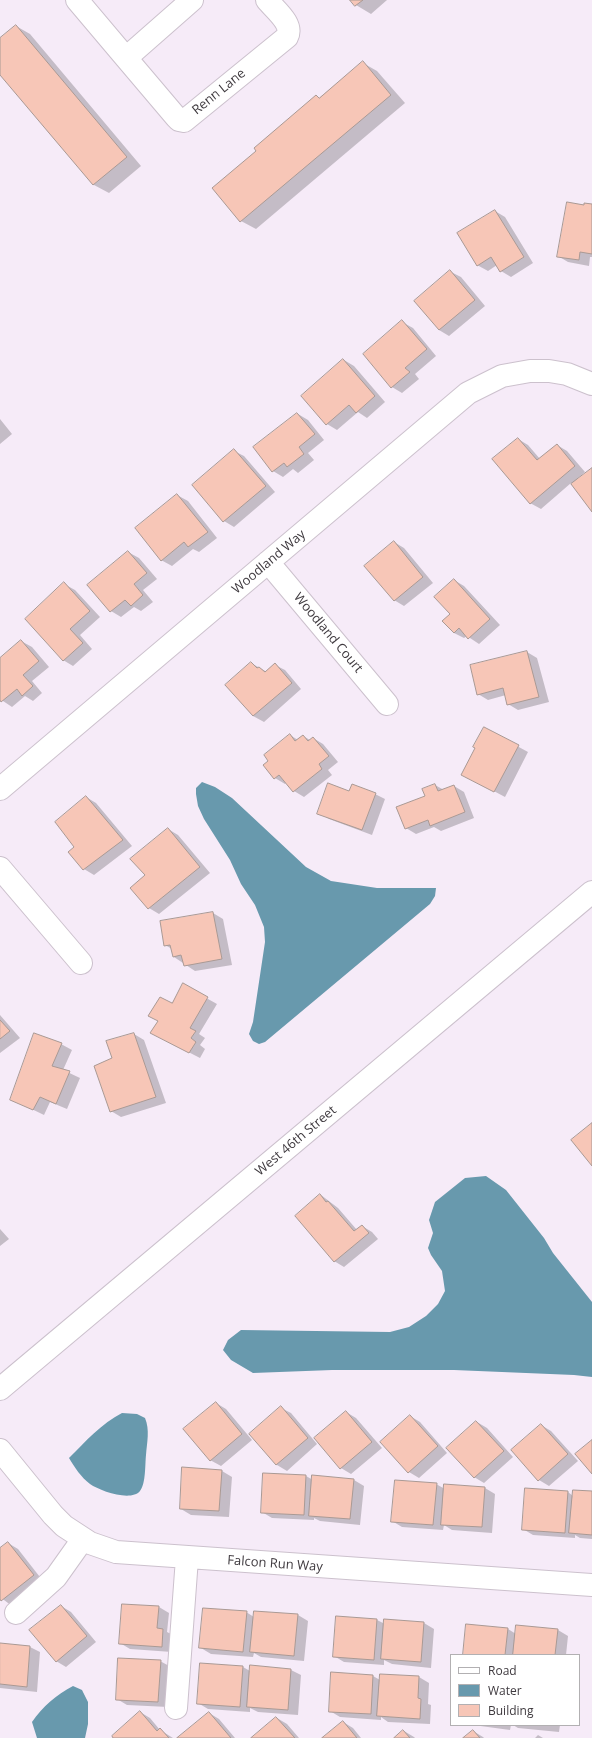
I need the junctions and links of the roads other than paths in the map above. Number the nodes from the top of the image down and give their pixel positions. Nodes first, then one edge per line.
1 (77, 0) edge
2 (192, 0) edge
3 (267, 0) edge
4 (126, 58) junction
5 (592, 384) edge
6 (268, 562) junction
7 (387, 704) dead end
8 (0, 788) edge
9 (0, 868) edge
10 (592, 892) edge
11 (81, 963) dead end
12 (0, 1389) edge
13 (0, 1450) edge
14 (83, 1539) junction
15 (187, 1558) junction
16 (592, 1585) edge
17 (16, 1613) dead end
18 (176, 1708) dead end

1 - 4 street, Renn Lane
2 - 4 street
3 - 4 street, Renn Lane
5 - 6 street, Woodland Way
6 - 7 street, Woodland Court
6 - 8 street, Woodland Way
9 - 11 street
10 - 12 street, West 46th Street
13 - 14 street, Falcon Run Way
14 - 15 street, Falcon Run Way
14 - 17 street
15 - 16 street, Falcon Run Way
15 - 18 street

